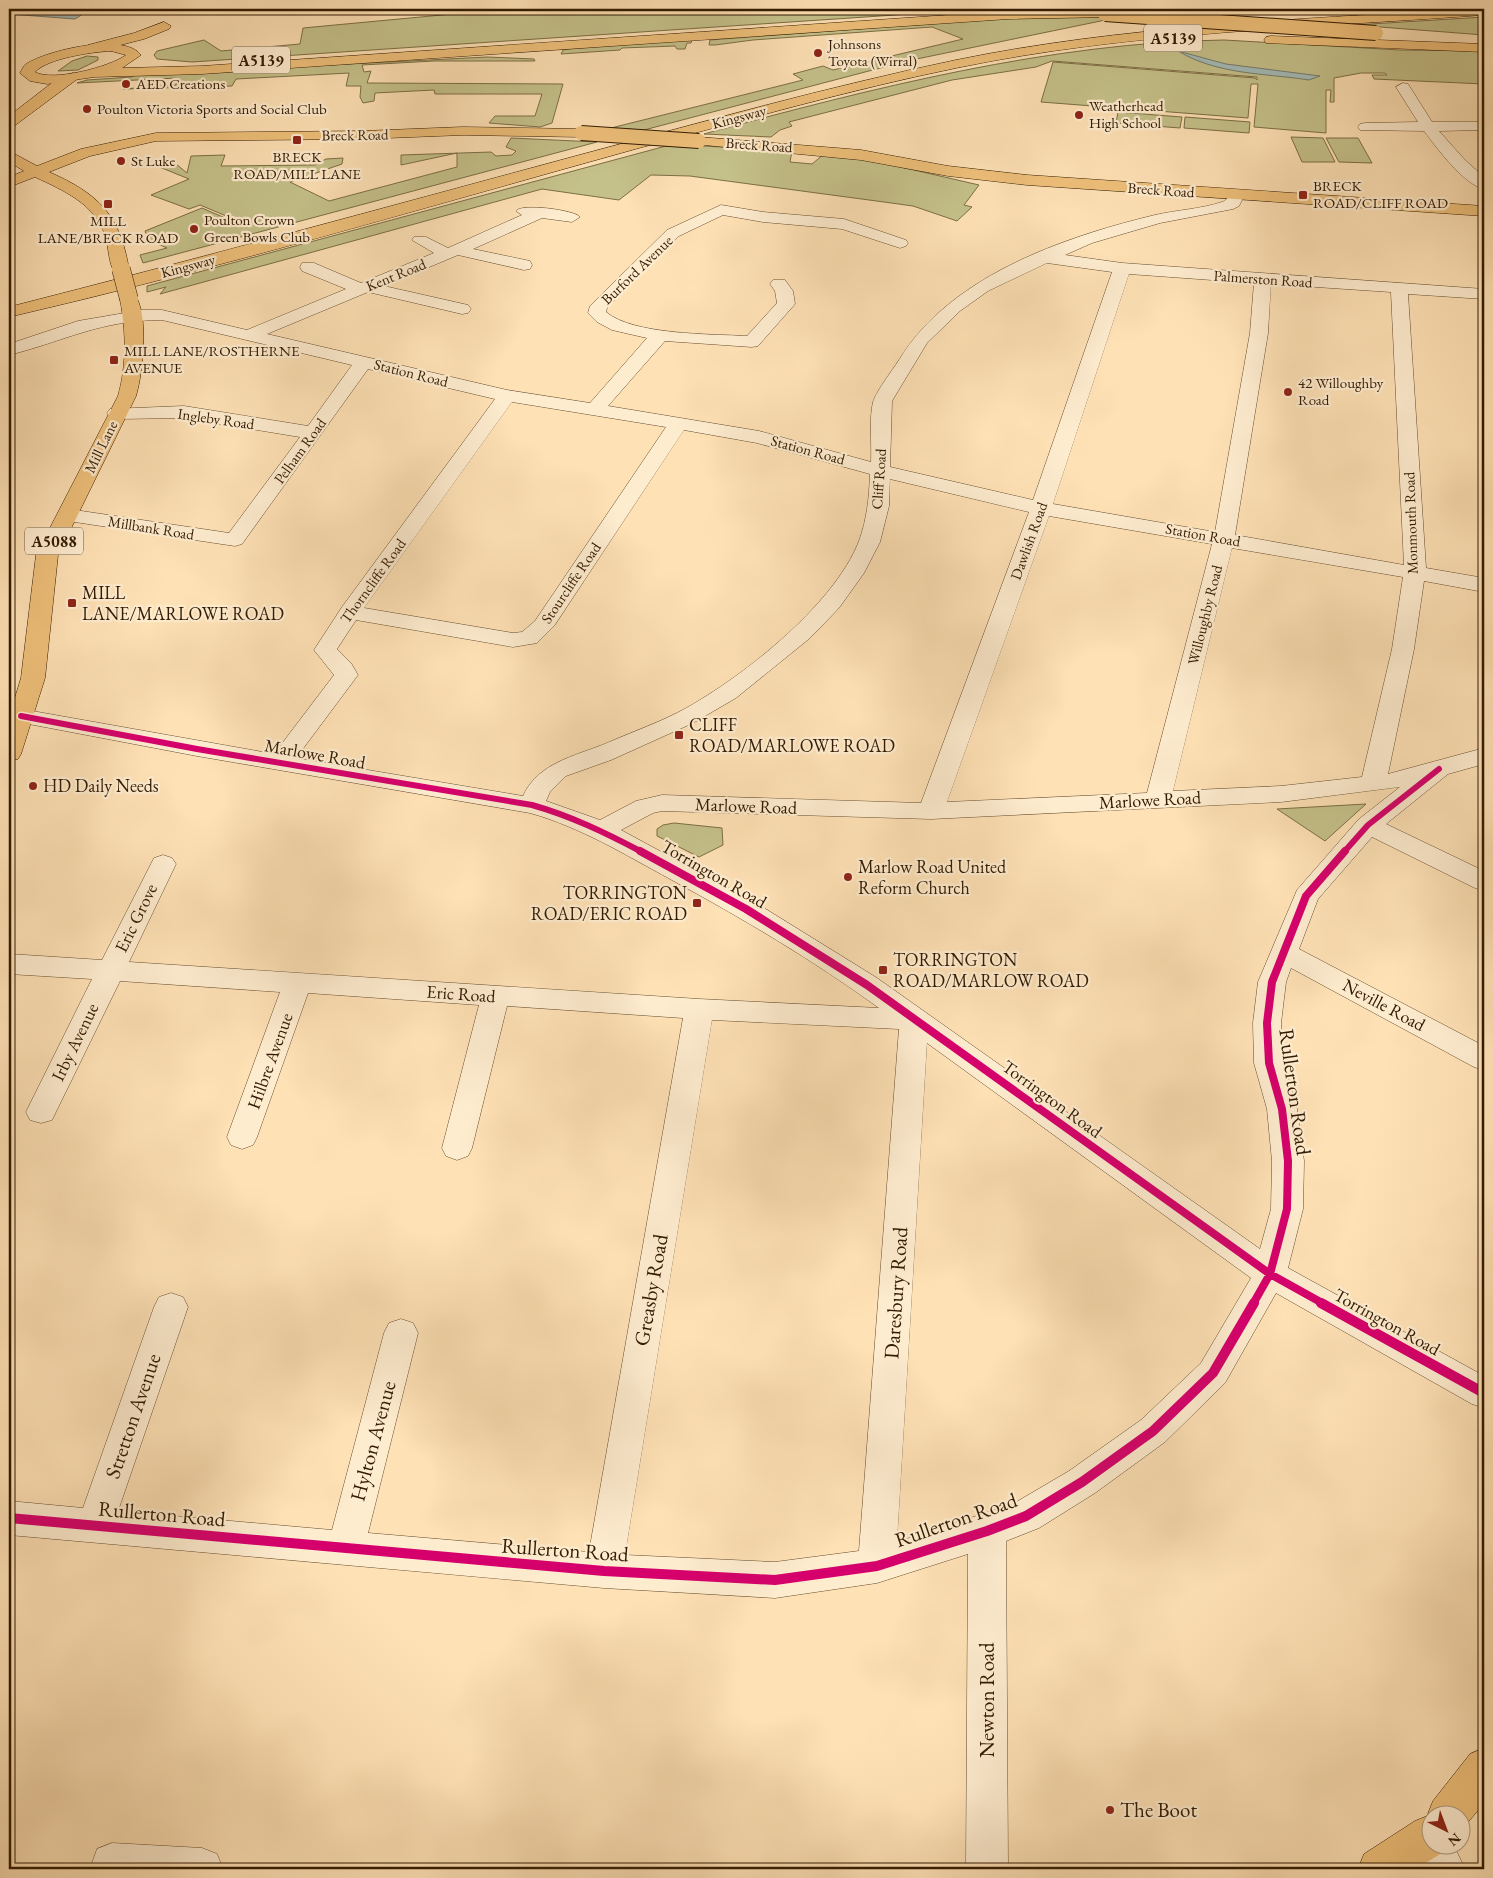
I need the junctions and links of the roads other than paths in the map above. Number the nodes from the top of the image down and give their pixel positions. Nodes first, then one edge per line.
1 (1024, 9) edge
2 (1209, 9) edge
3 (1397, 9) edge
4 (1484, 11) edge
5 (173, 15) dead end
6 (164, 26) junction
7 (1088, 28) dead end
8 (1060, 34) dead end
9 (1484, 39) edge
10 (93, 48) junction
11 (1484, 48) edge
12 (133, 54) junction
13 (12, 71) edge
14 (35, 73) junction
15 (79, 75) junction
16 (867, 80) junction
17 (1403, 87) dead end
18 (9, 110) edge
19 (9, 123) edge
20 (1427, 126) junction
21 (1484, 126) edge
22 (1365, 127) dead end
23 (86, 152) junction
24 (9, 156) edge
25 (9, 168) edge
26 (36, 172) junction
27 (9, 182) edge
28 (1484, 184) edge
29 (9, 188) edge
30 (74, 190) junction
31 (1236, 196) junction
32 (522, 210) dead end
33 (1484, 212) edge
34 (540, 213) junction
35 (572, 217) dead end
36 (896, 236) dead end
37 (420, 240) dead end
38 (453, 252) junction
39 (1042, 257) junction
40 (524, 265) dead end
41 (308, 268) dead end
42 (1122, 268) junction
43 (1262, 279) junction
44 (363, 288) junction
45 (788, 288) dead end
46 (1399, 289) junction
47 (1484, 294) edge
48 (9, 302) edge
49 (130, 307) junction
50 (462, 308) dead end
51 (9, 312) edge
52 (250, 334) junction
53 (660, 335) junction
54 (9, 350) edge
55 (364, 362) junction
56 (507, 396) junction
57 (595, 409) junction
58 (117, 413) junction
59 (678, 424) junction
60 (314, 432) junction
61 (880, 471) junction
62 (1041, 508) junction
63 (68, 515) junction
64 (1224, 539) junction
65 (235, 540) joint
66 (1415, 572) junction
67 (1484, 585) edge
68 (350, 612) junction
69 (15, 715) edge
70 (9, 754) edge
71 (1484, 756) edge
72 (280, 763) junction
73 (1440, 769) junction
74 (1373, 784) junction
75 (1158, 800) junction
76 (532, 806) junction
77 (931, 812) junction
78 (1368, 825) junction
79 (601, 830) junction
80 (163, 864) dead end
81 (1484, 882) edge
82 (1283, 952) junction
83 (9, 964) edge
84 (110, 972) junction
85 (297, 984) junction
86 (495, 996) junction
87 (699, 1009) junction
88 (914, 1020) junction
89 (1484, 1059) edge
90 (41, 1112) dead end
91 (242, 1137) dead end
92 (457, 1148) dead end
93 (1270, 1274) junction
94 (171, 1306) dead end
95 (401, 1333) dead end
96 (1484, 1393) edge
97 (9, 1518) edge
98 (95, 1525) junction
99 (987, 1531) junction
100 (345, 1549) junction
101 (877, 1566) junction
102 (604, 1571) junction
103 (1484, 1768) edge
104 (1458, 1806) edge
105 (1420, 1848) edge
106 (111, 1867) edge
107 (202, 1869) edge
108 (987, 1869) edge
109 (1379, 1869) edge

1 - 12 main road, A5139
2 - 7 main road, A5139
3 - 16 main road, Kingsway
4 - 16 main road, Kingsway
5 - 6 main road
6 - 10 main road
6 - 12 main road
8 - 16 main road
9 - 15 main road, A5139, bridge
10 - 12 main road, A5139
10 - 14 main road, A5139
11 - 16 main road, A5139
12 - 15 main road, A5139
13 - 14 main road, A5139
14 - 15 main road, A5139
14 - 18 main road
15 - 19 main road
16 - 48 main road, Kingsway
16 - 51 main road, Kingsway
17 - 20 street
20 - 21 street
20 - 22 street
20 - 28 street
23 - 26 main road, Breck Road
23 - 30 main road
23 - 31 main road, Breck Road, bridge
24 - 26 main road, A5088
25 - 26 main road, A5088
26 - 27 main road, Breck Road
26 - 30 main road, Mill Lane / A5088
29 - 30 main road
30 - 49 main road, Mill Lane / A5088, bridge
31 - 33 main road, Breck Road
31 - 39 street, Cliff Road
32 - 34 street
34 - 35 street
34 - 38 street, Kent Road
36 - 53 street, Burford Avenue
37 - 38 street
38 - 40 street
38 - 44 street, Kent Road
39 - 42 street, Palmerston Road
39 - 61 street, Cliff Road
41 - 44 street
42 - 43 street, Palmerston Road
42 - 62 street, Dawlish Road
43 - 46 street, Palmerston Road
43 - 64 street, Willoughby Road
44 - 50 street
44 - 52 street, Kent Road
45 - 53 street
46 - 47 street, Palmerston Road
46 - 66 street, Monmouth Road
49 - 52 street, Station Road
49 - 54 street, Station Road
49 - 58 main road, Mill Lane / A5088
52 - 55 street, Station Road
53 - 57 street
55 - 56 street, Station Road
55 - 60 street, Pelham Road
56 - 57 street, Station Road
56 - 68 street, Thorncliffe Road
57 - 59 street, Station Road
58 - 60 street, Ingleby Road
58 - 63 main road, Mill Lane / A5088
59 - 61 street, Station Road
59 - 68 street, Stourcliffe Road
60 - 65 street, Pelham Road
61 - 62 street, Station Road
61 - 76 street, Cliff Road
62 - 64 street, Station Road
62 - 77 street, Dawlish Road
63 - 65 street, Millbank Road
63 - 69 main road, Mill Lane / A5088
64 - 66 street, Station Road
64 - 75 street, Willoughby Road
66 - 67 street, Station Road
66 - 74 street, Monmouth Road
68 - 72 street, Thorncliffe Road
69 - 70 main road, Mill Lane / A5088
69 - 72 street, Marlowe Road
71 - 73 street, Marlowe Road
72 - 76 street, Marlowe Road
73 - 74 street, Marlowe Road
73 - 78 street, Rullerton Road
74 - 75 street, Marlowe Road
75 - 77 street, Marlowe Road
76 - 79 street, Marlowe Road
77 - 79 street, Marlowe Road
78 - 81 street
78 - 82 street, Rullerton Road
79 - 88 street, Torrington Road
80 - 84 street, Eric Grove
82 - 89 street, Neville Road
82 - 93 street, Rullerton Road
83 - 84 street, Eric Road
84 - 85 street, Eric Road
84 - 90 street, Irby Avenue
85 - 86 street, Eric Road
85 - 91 street, Hilbre Avenue
86 - 87 street, Eric Road
86 - 92 street
87 - 88 street, Eric Road
87 - 102 street, Greasby Road
88 - 93 street, Torrington Road
88 - 101 street, Daresbury Road
93 - 96 street, Torrington Road
93 - 99 street, Rullerton Road
94 - 98 street, Stretton Avenue
95 - 100 street, Hylton Avenue
97 - 98 street, Rullerton Road
98 - 100 street, Rullerton Road
99 - 101 street, Rullerton Road
99 - 108 street, Newton Road
100 - 102 street, Rullerton Road
101 - 102 street, Rullerton Road
103 - 104 main road
105 - 109 main road
106 - 107 street

